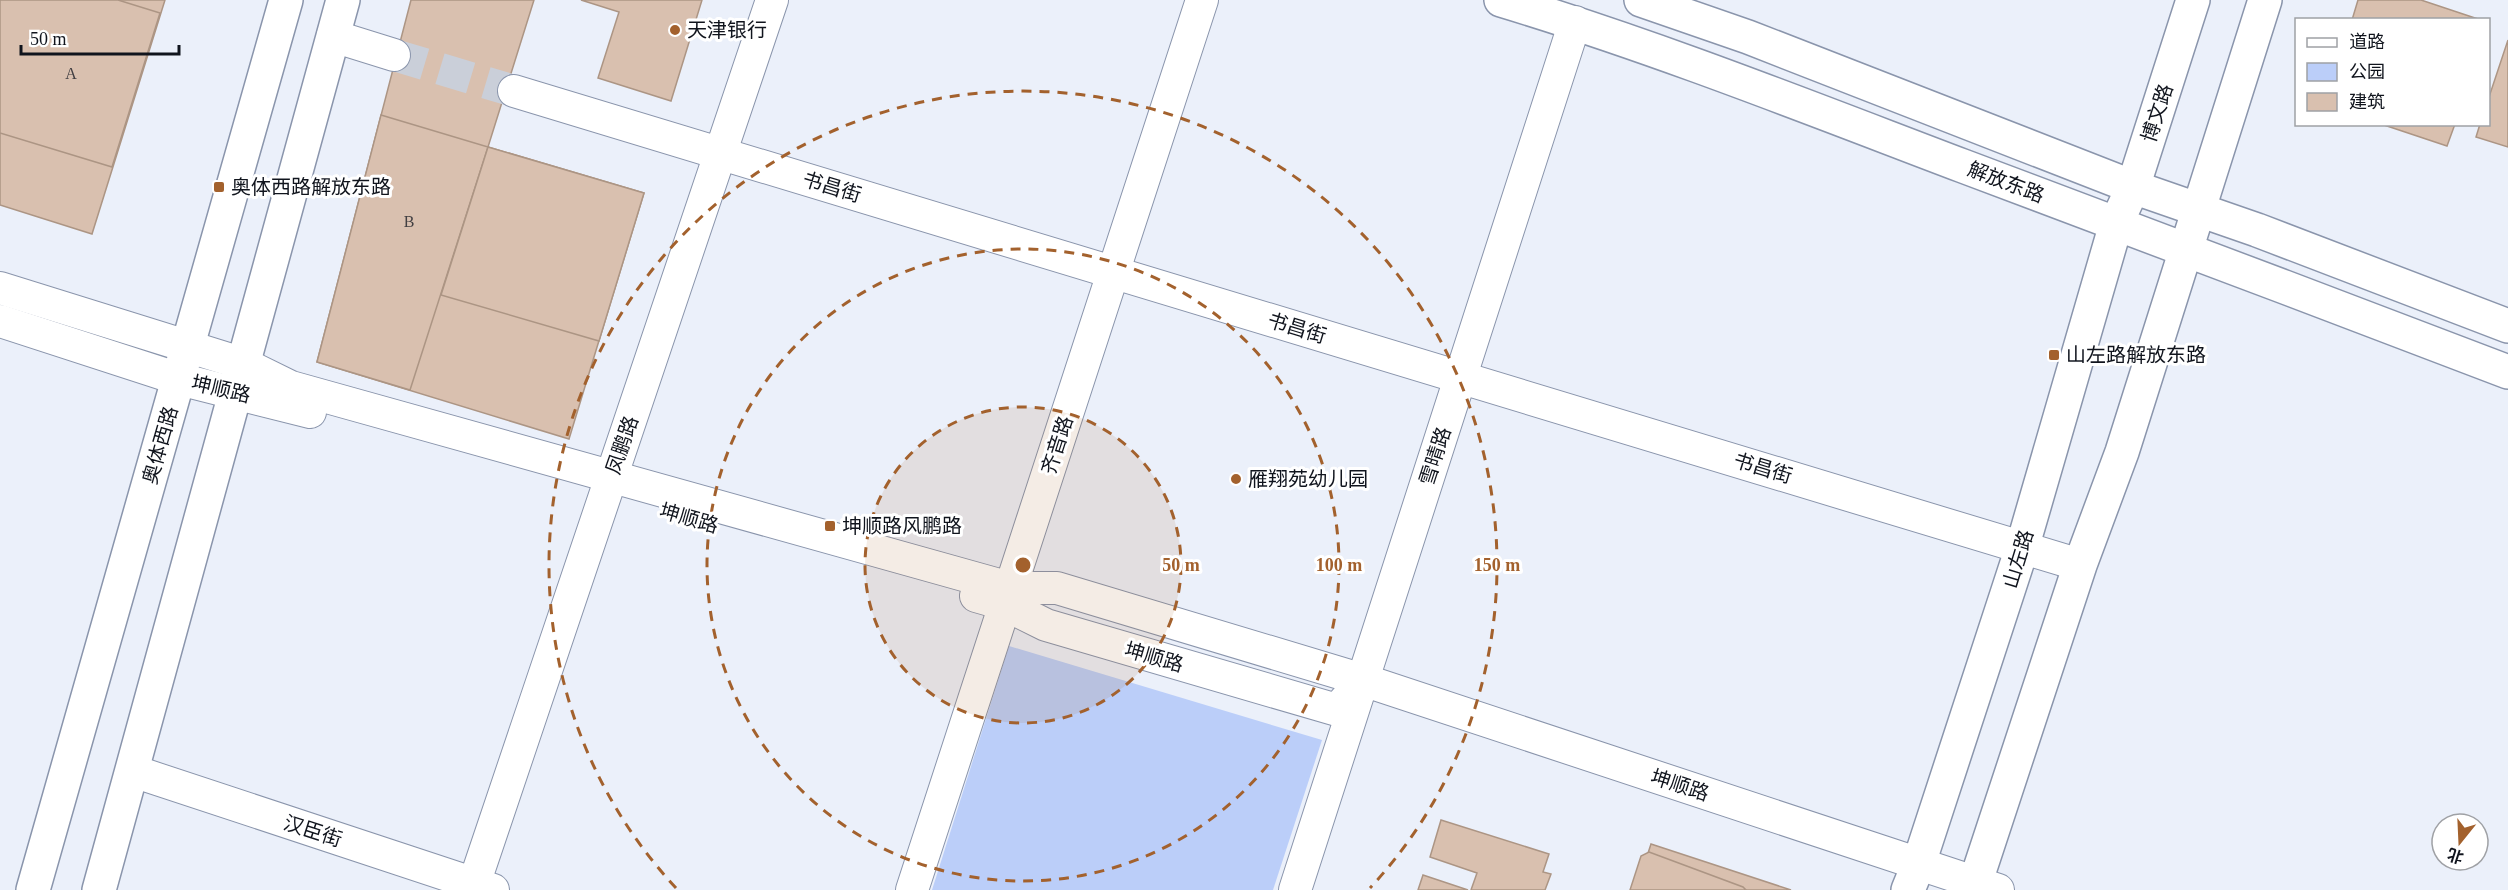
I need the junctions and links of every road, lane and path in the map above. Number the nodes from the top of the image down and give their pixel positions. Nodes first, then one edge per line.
1 (286, 0) edge
2 (343, 0) edge
3 (772, 0) edge
4 (1202, 0) edge
5 (1501, 0) edge
6 (1641, 0) edge
7 (2193, 0) edge
8 (2265, 0) edge
9 (1575, 22) junction
10 (333, 36) junction
11 (394, 55) tunnel mouth
12 (514, 91) tunnel mouth
13 (720, 153) junction
14 (2133, 187) junction
15 (2198, 209) junction
16 (2116, 224) junction
17 (2185, 249) junction
18 (1114, 273) junction
19 (0, 288) edge
20 (0, 321) edge
21 (2508, 326) edge
22 (188, 347) junction
23 (2508, 372) edge
24 (1461, 376) junction
25 (241, 378) junction
26 (179, 379) junction
27 (609, 485) junction
28 (2022, 548) junction
29 (2080, 565) junction
30 (1007, 596) junction
31 (1363, 680) junction
32 (133, 771) junction
33 (1914, 877) edge
34 (480, 888) edge
35 (1982, 888) edge
36 (33, 890) edge
37 (99, 890) edge
38 (912, 890) edge
39 (1295, 890) edge

1 - 22 main road, 奥体西路
2 - 10 main road
3 - 13 street, 凤鹏路
4 - 18 street, 齐音路
5 - 9 main road, 解放东路
6 - 14 main road, 解放东路
7 - 14 main road, 博文路
8 - 15 main road
9 - 16 main road, 解放东路
9 - 24 street, 雪晴路
10 - 11 street
10 - 25 main road
12 - 13 street, 书昌街
13 - 18 street, 书昌街
13 - 27 street, 凤鹏路
14 - 15 main road, 解放东路
14 - 16 main road, 博文路
15 - 17 main road
15 - 21 main road, 解放东路
16 - 17 main road, 解放东路
16 - 28 main road, 山左路
17 - 23 main road, 解放东路
17 - 29 main road
18 - 24 street, 书昌街
18 - 30 street, 齐音路
19 - 22 street, 坤顺路
20 - 26 street, 坤顺路
22 - 25 street, 坤顺路
22 - 26 main road, 奥体西路
24 - 28 street, 书昌街
24 - 31 street, 雪晴路
25 - 26 street, 坤顺路
25 - 27 street, 坤顺路
25 - 32 main road
26 - 36 main road, 奥体西路
27 - 30 street, 坤顺路
27 - 34 street, 凤鹏路
28 - 29 street, 书昌街
28 - 33 main road, 山左路
29 - 35 main road
30 - 31 street, 坤顺路
30 - 38 street, 齐音路
31 - 33 street, 坤顺路
31 - 39 street, 雪晴路
32 - 34 street, 汉臣街
32 - 37 main road
33 - 35 street, 坤顺路

